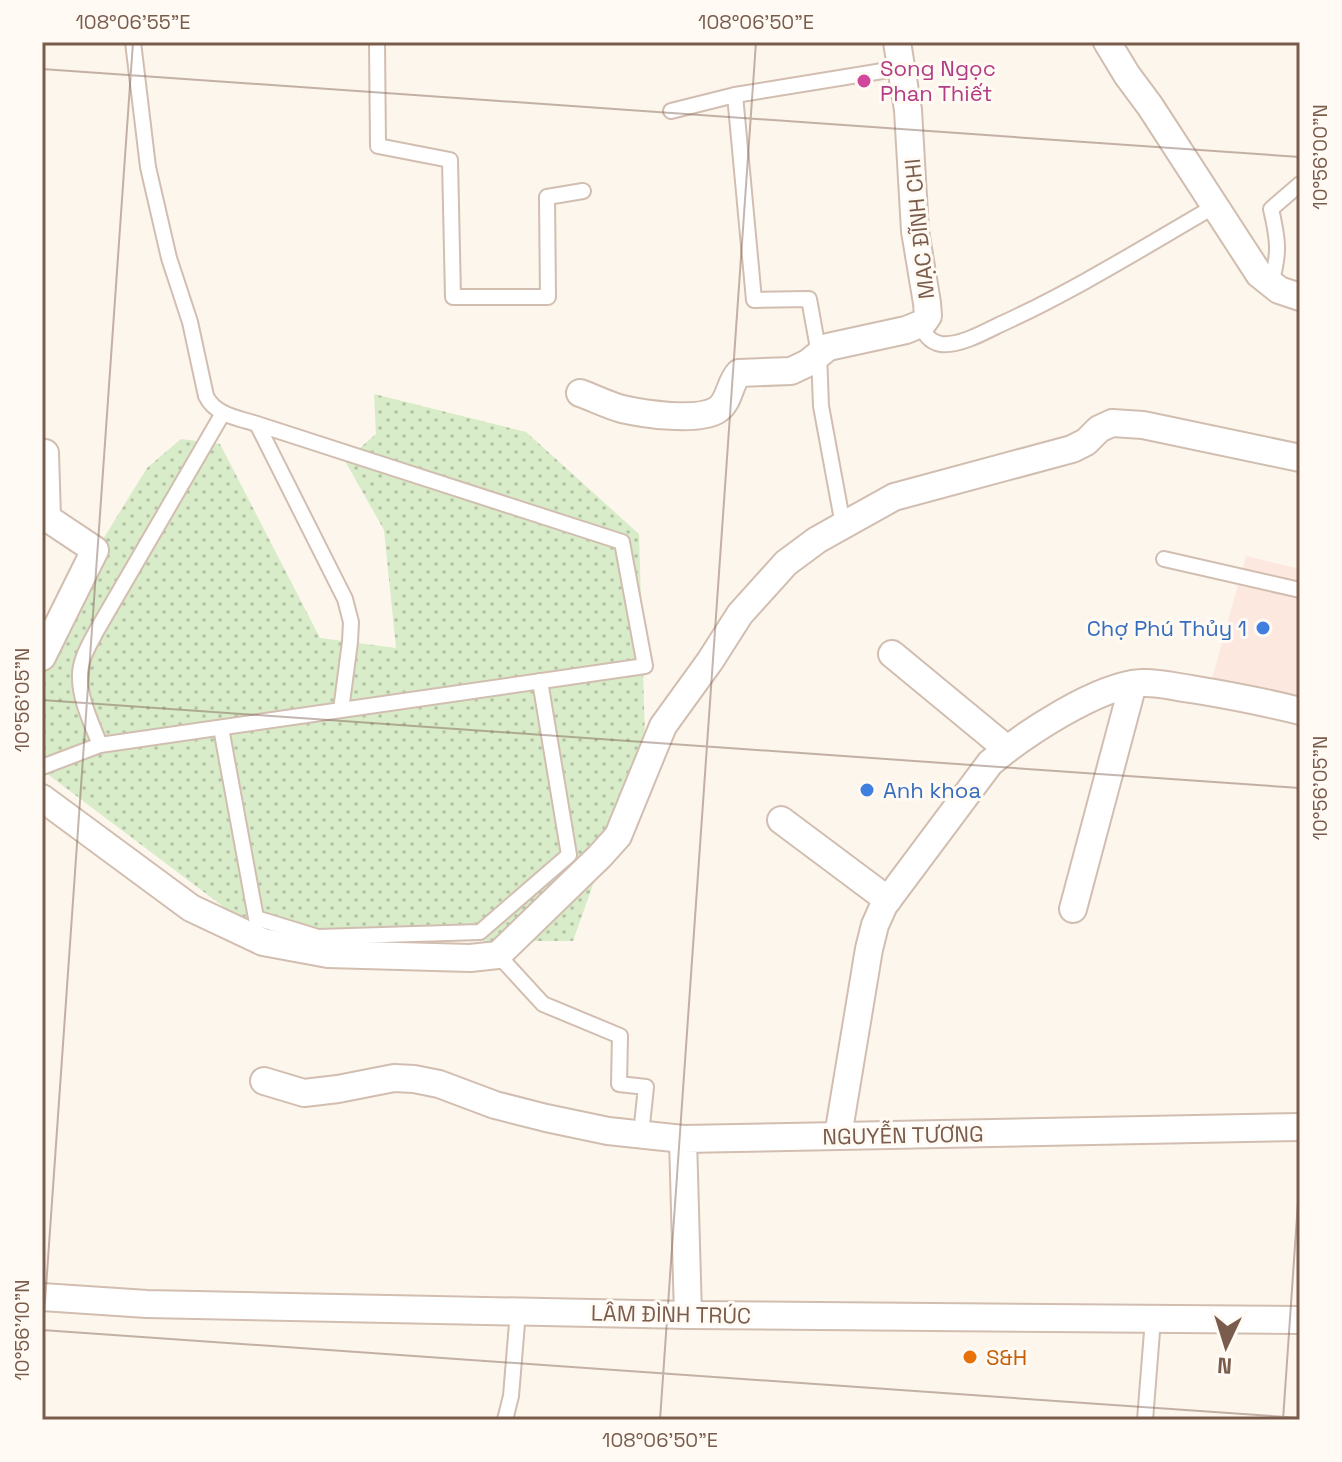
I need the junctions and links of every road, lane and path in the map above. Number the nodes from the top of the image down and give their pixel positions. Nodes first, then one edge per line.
1 (133, 42) edge
2 (377, 42) edge
3 (1107, 42) edge
4 (899, 55) edge
5 (735, 95) junction
6 (671, 111) dead end
7 (1300, 184) edge
8 (583, 191) dead end
9 (1215, 206) junction
10 (1271, 283) junction
11 (1300, 297) edge
12 (920, 324) junction
13 (819, 354) junction
14 (580, 393) dead end
15 (223, 413) junction
16 (257, 424) junction
17 (45, 453) dead end
18 (1300, 458) edge
19 (843, 525) junction
20 (1164, 559) dead end
21 (1300, 590) edge
22 (892, 654) dead end
23 (42, 657) edge
24 (540, 681) junction
25 (1133, 684) junction
26 (341, 710) junction
27 (1300, 711) edge
28 (221, 728) junction
29 (100, 745) junction
30 (1007, 749) junction
31 (42, 767) edge
32 (42, 798) edge
33 (781, 820) dead end
34 (888, 900) junction
35 (1073, 909) dead end
36 (498, 955) junction
37 (264, 1081) dead end
38 (1300, 1127) edge
39 (641, 1134) junction
40 (838, 1136) junction
41 (683, 1139) junction
42 (42, 1297) edge
43 (518, 1311) junction
44 (688, 1315) junction
45 (1153, 1319) junction
46 (1300, 1320) edge
47 (505, 1420) edge
48 (1145, 1420) edge

1 - 15 lane
2 - 8 lane
3 - 9 street
4 - 5 lane
4 - 12 street, MẠC ĐĨNH CHI
5 - 6 lane
5 - 13 lane
7 - 10 lane
9 - 10 street
9 - 12 lane
10 - 11 street
12 - 13 street, MẠC ĐĨNH CHI
13 - 14 street, MẠC ĐĨNH CHI
13 - 19 lane
15 - 16 lane
15 - 29 lane
16 - 24 lane
16 - 26 lane
17 - 23 street
18 - 19 street
19 - 36 street
20 - 21 lane
22 - 30 street
24 - 26 lane
24 - 28 lane
25 - 27 street
25 - 30 street
25 - 35 street
26 - 28 lane
28 - 29 lane
29 - 31 lane
30 - 34 street
32 - 36 street
33 - 34 street
34 - 40 street
36 - 39 lane
37 - 39 street, NGUYỄN TƯƠNG
38 - 40 street, NGUYỄN TƯƠNG
39 - 41 street, NGUYỄN TƯƠNG
40 - 41 street, NGUYỄN TƯƠNG
41 - 44 street
42 - 43 street, LÂM ĐÌNH TRÚC
43 - 44 street, LÂM ĐÌNH TRÚC
43 - 47 lane
44 - 45 street, LÂM ĐÌNH TRÚC
45 - 46 street, LÂM ĐÌNH TRÚC
45 - 48 lane

